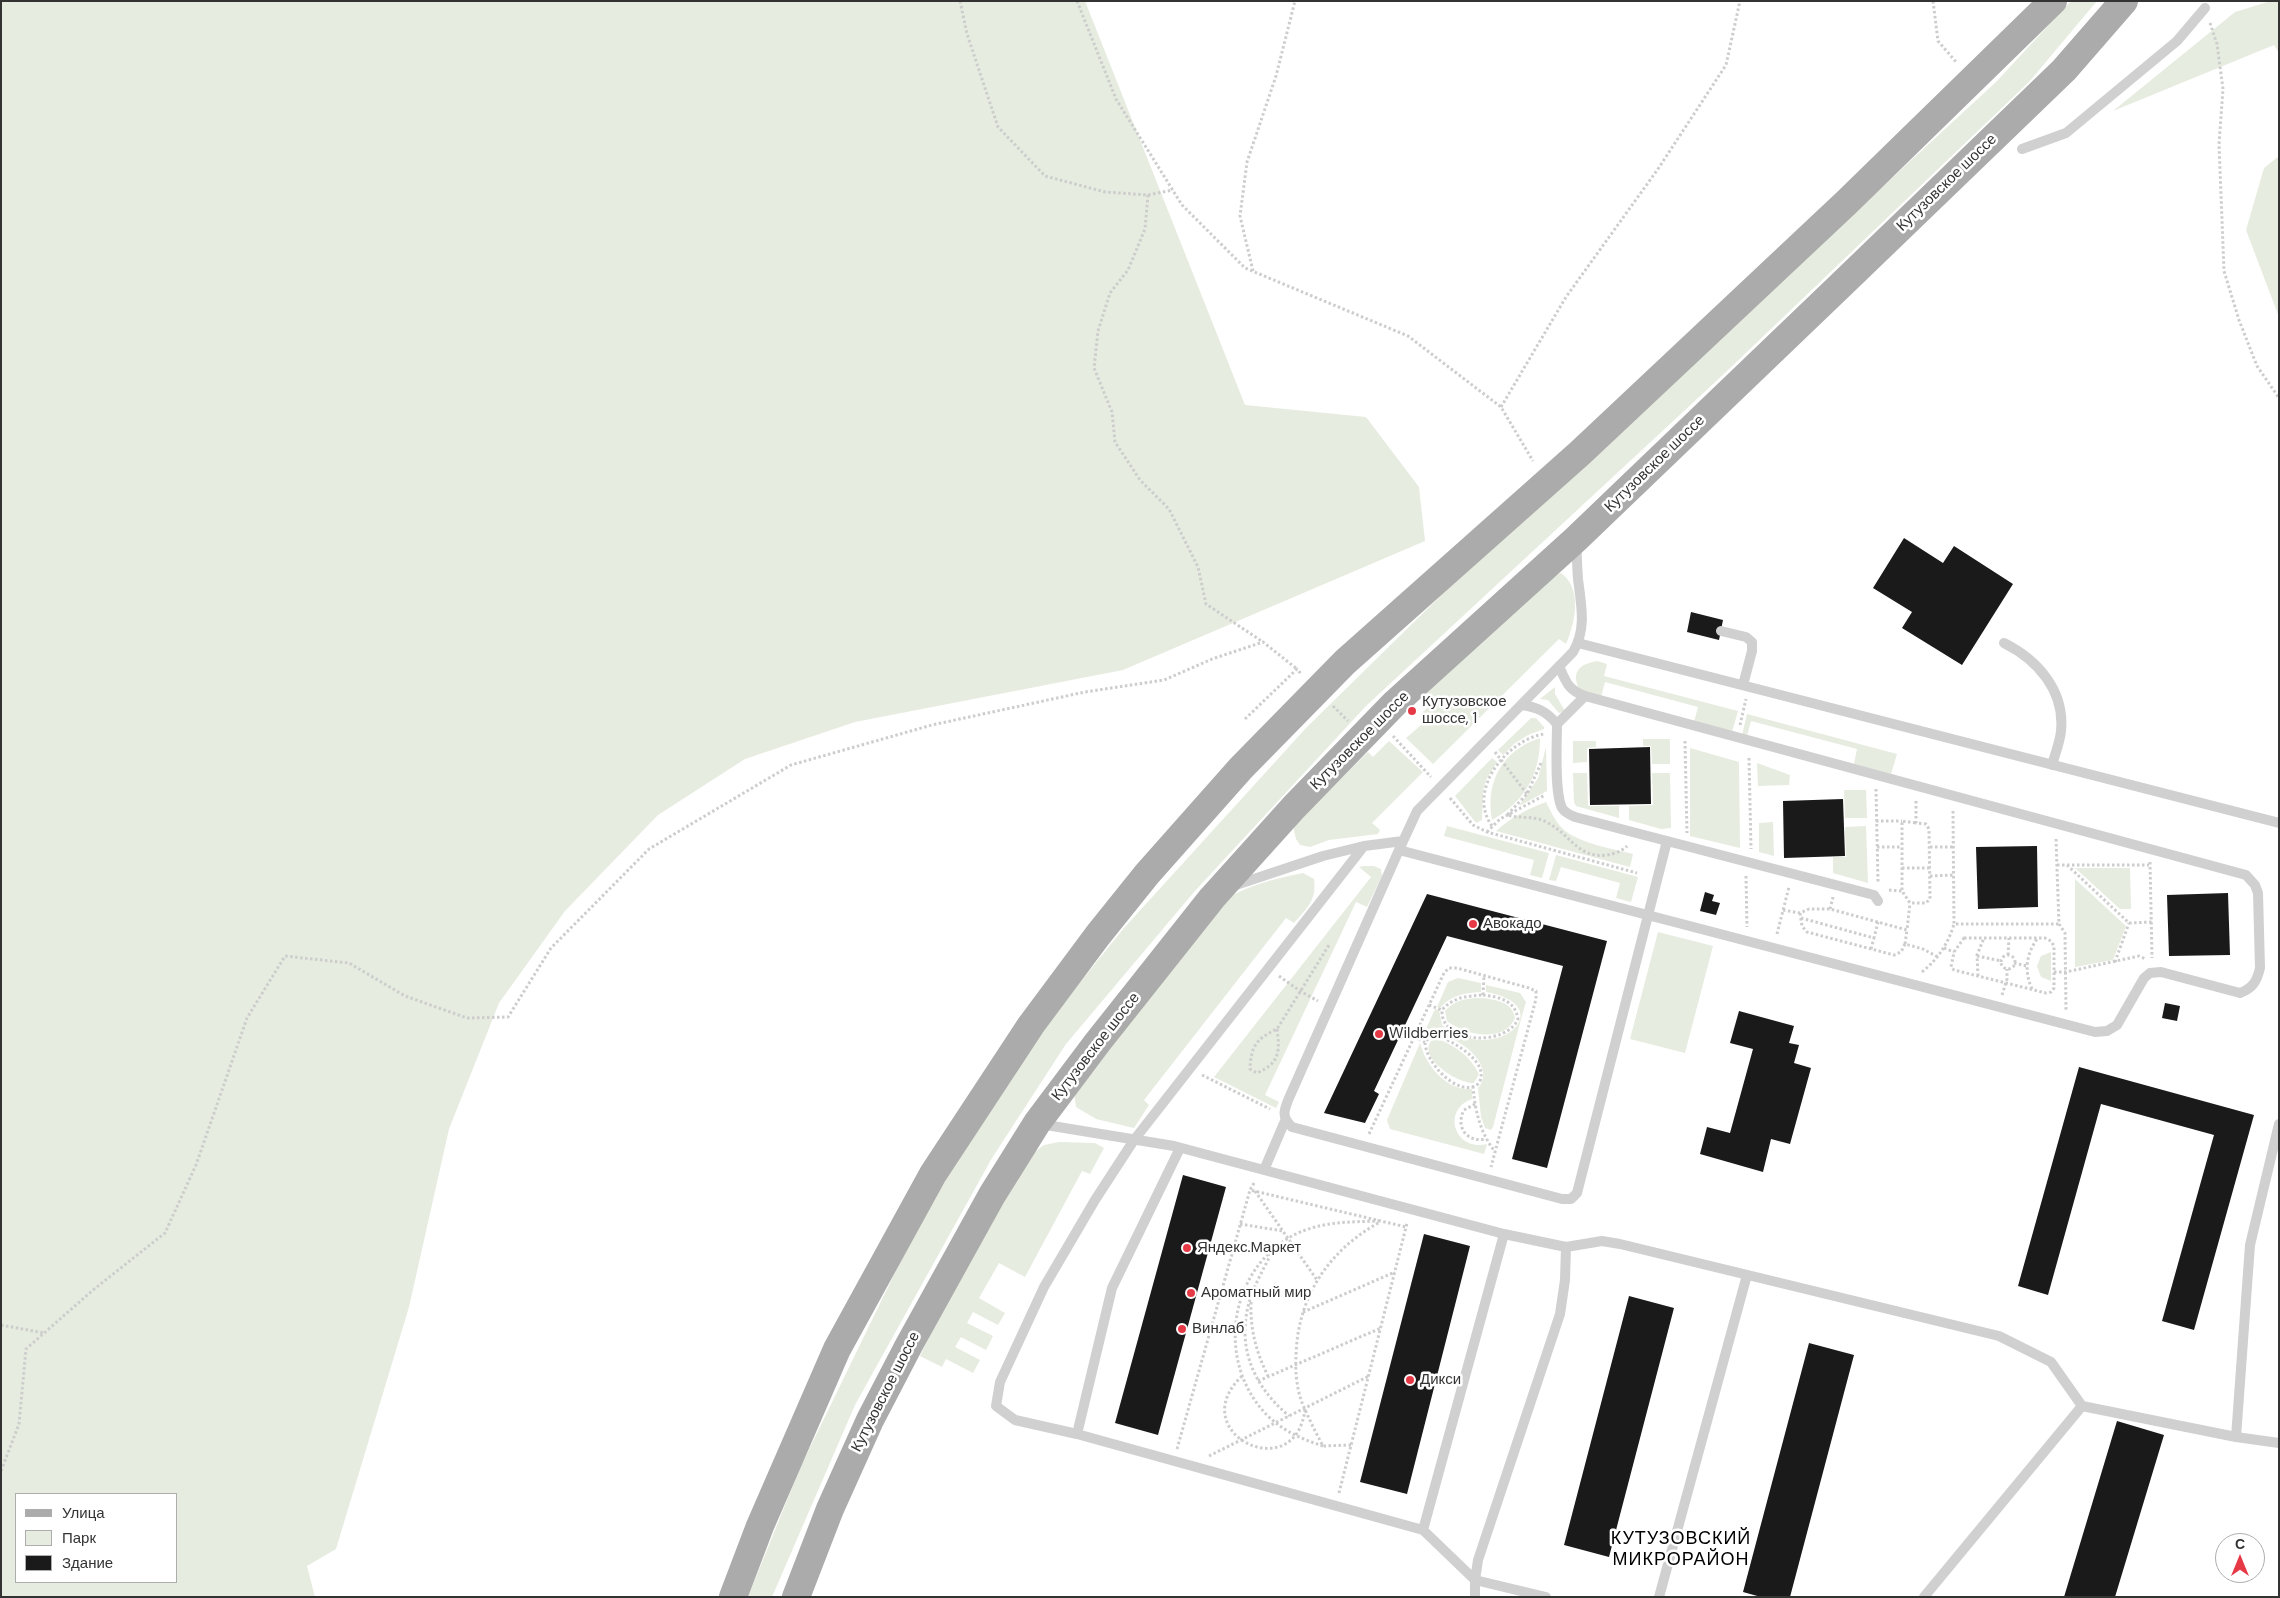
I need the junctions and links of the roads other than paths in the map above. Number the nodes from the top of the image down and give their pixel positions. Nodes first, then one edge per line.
1 (2052, 1) edge
2 (2124, 1) edge
3 (2206, 8) road end
4 (2022, 149) dead end
5 (1576, 539) junction
6 (1721, 630) dead end
7 (1578, 643) junction
8 (2004, 643) dead end
9 (1559, 666) junction
10 (1746, 686) junction
11 (1585, 696) junction
12 (1521, 705) junction
13 (1557, 724) junction
14 (2052, 765) junction
15 (2279, 823) edge
16 (1667, 841) junction
17 (1364, 846) junction
18 (1401, 846) junction
19 (1212, 898) junction
20 (1878, 900) road end
21 (1648, 915) junction
22 (1284, 1116) junction
23 (1037, 1123) junction
24 (2279, 1124) edge
25 (1134, 1140) junction
26 (1180, 1148) junction
27 (1264, 1170) junction
28 (1504, 1234) junction
29 (1566, 1247) junction
30 (1747, 1275) junction
31 (2082, 1406) junction
32 (1077, 1434) junction
33 (2236, 1437) junction
34 (2279, 1443) edge
35 (1423, 1530) junction
36 (1475, 1580) junction
37 (733, 1597) edge
38 (796, 1597) edge
39 (1476, 1597) edge
40 (1546, 1597) edge
41 (1659, 1597) edge
42 (1924, 1597) edge

1 - 37 main road
2 - 5 main road, Кутузовское шоссе
3 - 4 lane
5 - 7 lane
5 - 19 main road, Кутузовское шоссе
6 - 10 lane
7 - 9 lane
7 - 10 lane
8 - 14 lane
9 - 11 lane
9 - 12 lane
10 - 14 lane
11 - 13 lane
11 - 21 lane
12 - 13 lane
12 - 18 lane
13 - 16 lane
14 - 15 lane
16 - 20 lane
16 - 21 lane
17 - 18 lane
17 - 19 lane
17 - 25 lane
18 - 21 lane
18 - 22 lane
19 - 23 main road, Кутузовское шоссе
21 - 22 lane
22 - 27 lane
23 - 25 lane
23 - 38 main road, Кутузовское шоссе
24 - 33 lane
25 - 26 lane
25 - 32 lane
26 - 27 lane
26 - 32 lane
27 - 28 lane
28 - 29 lane
28 - 35 lane
29 - 30 lane
29 - 36 lane
30 - 31 lane
30 - 41 lane
31 - 33 lane
31 - 42 lane
32 - 35 lane
33 - 34 lane
35 - 36 lane
36 - 39 lane
36 - 40 lane

